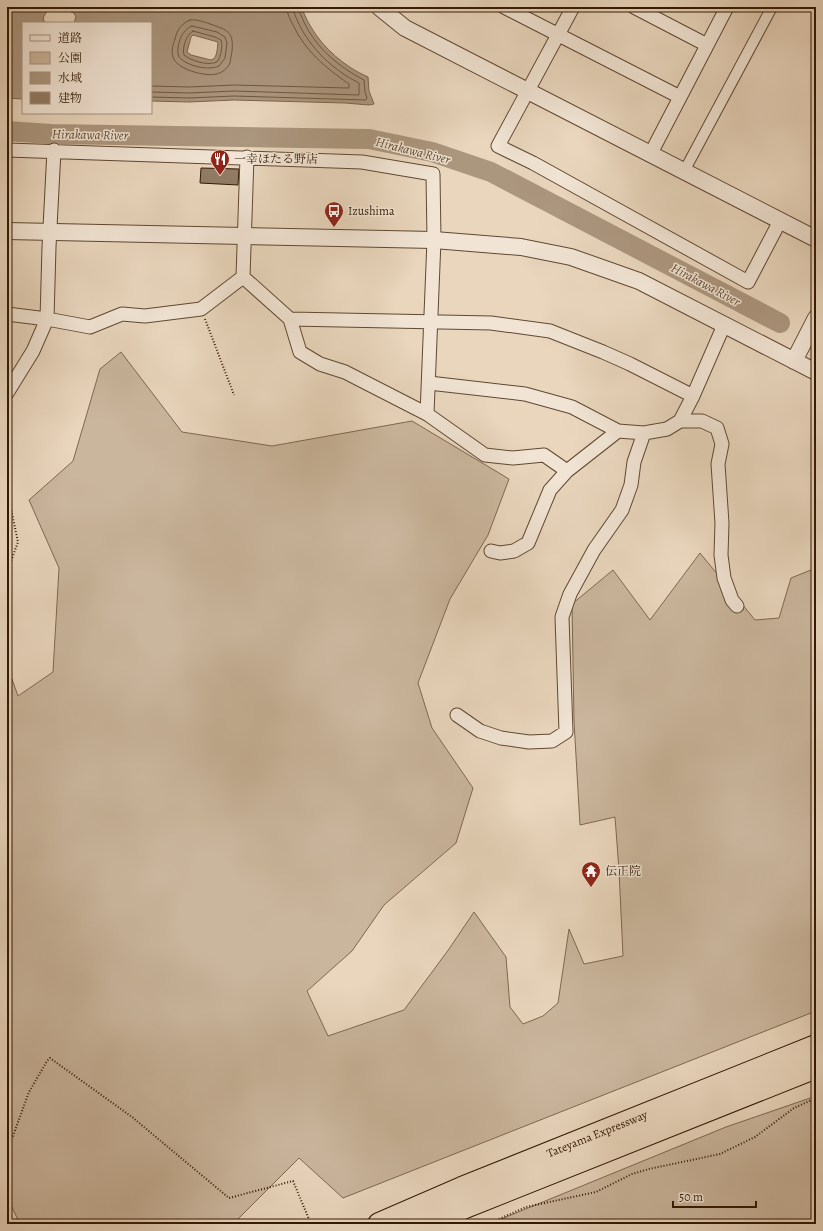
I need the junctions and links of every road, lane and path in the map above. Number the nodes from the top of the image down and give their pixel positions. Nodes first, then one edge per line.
1 (379, 7) edge
2 (504, 7) edge
3 (573, 7) edge
4 (634, 7) edge
5 (727, 7) edge
6 (772, 7) edge
7 (558, 35) junction
8 (707, 45) junction
9 (528, 92) junction
10 (680, 97) junction
11 (7, 150) edge
12 (54, 150) junction
13 (650, 155) junction
14 (247, 157) junction
15 (688, 164) dead end
16 (780, 221) junction
17 (7, 231) edge
18 (50, 232) junction
19 (244, 237) junction
20 (816, 239) edge
21 (434, 240) junction
22 (243, 277) junction
23 (201, 308) junction
24 (7, 314) edge
25 (47, 319) junction
26 (290, 319) junction
27 (815, 320) edge
28 (431, 322) junction
29 (724, 324) junction
30 (794, 361) junction
31 (816, 372) edge
32 (429, 382) junction
33 (7, 393) edge
34 (234, 395) dead end
35 (693, 396) junction
36 (427, 414) junction
37 (680, 421) junction
38 (618, 431) junction
39 (644, 433) junction
40 (567, 471) junction
41 (7, 490) edge
42 (491, 551) dead end
43 (7, 572) edge
44 (737, 606) dead end
45 (457, 715) dead end
46 (816, 1046) edge
47 (816, 1067) edge
48 (816, 1098) edge
49 (7, 1148) edge
50 (311, 1224) edge
51 (380, 1224) edge
52 (426, 1224) edge
53 (488, 1224) edge

1 - 9 street
2 - 7 street
3 - 7 street
4 - 8 street
5 - 8 street
6 - 15 street
7 - 9 street
7 - 10 street
8 - 10 street
9 - 13 street
9 - 16 street
10 - 13 street
11 - 12 street
12 - 14 street
12 - 18 street
13 - 16 street
14 - 19 street
14 - 21 street
16 - 20 street
17 - 18 street
18 - 19 street
18 - 25 street
19 - 21 street
19 - 22 street
21 - 28 street
21 - 29 street
22 - 23 street
22 - 26 street
23 - 25 street
23 - 34 path
24 - 25 street
25 - 33 street
26 - 28 street
26 - 36 street
27 - 30 street
28 - 32 street
28 - 35 street
29 - 30 street
29 - 35 street
30 - 31 street
32 - 36 street
32 - 38 street
35 - 37 street
36 - 40 street
37 - 39 street
37 - 44 street
38 - 39 street
38 - 40 street
39 - 45 street
40 - 42 street
41 - 43 path
46 - 51 highway, Tateyama Expressway
47 - 52 highway, Tateyama Expressway
48 - 53 path
49 - 50 path

